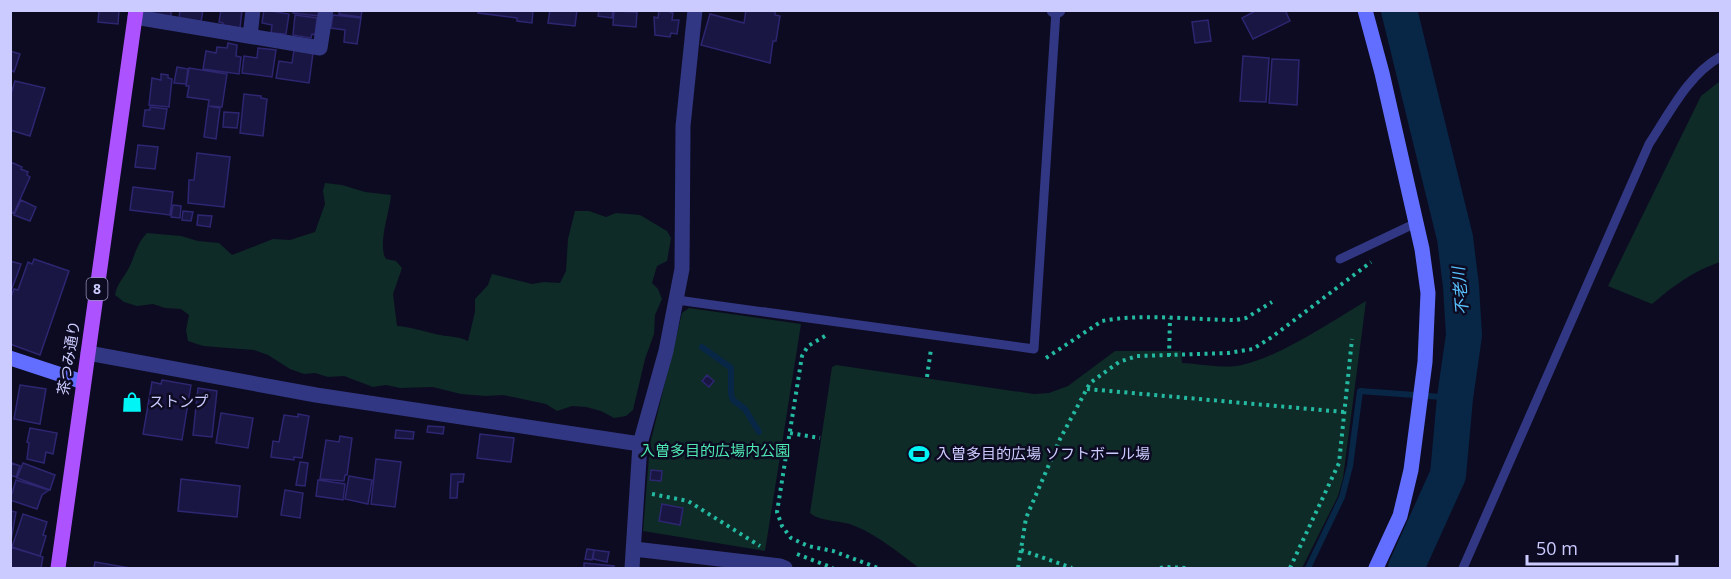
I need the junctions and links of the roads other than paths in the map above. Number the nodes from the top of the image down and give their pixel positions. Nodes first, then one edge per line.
1 (253, 10) edge
2 (326, 10) edge
3 (695, 10) edge
4 (1365, 10) edge
5 (1056, 11) edge
6 (136, 14) edge
7 (250, 36) junction
8 (1720, 57) edge
9 (1416, 224) junction
10 (1340, 259) dead end
11 (677, 300) junction
12 (88, 353) junction
13 (10, 358) edge
14 (83, 382) junction
15 (640, 444) junction
16 (634, 549) junction
17 (58, 568) edge
18 (632, 568) edge
19 (784, 568) edge
20 (1376, 568) edge
21 (1463, 568) edge

1 - 7 street
2 - 7 street
3 - 11 street
4 - 9 street
5 - 11 lane
6 - 7 street
6 - 12 main road, 茶つみ通り / 8
8 - 21 lane
9 - 10 lane
9 - 20 street
11 - 15 street
12 - 14 main road, 茶つみ通り / 8
12 - 15 street
13 - 14 street
14 - 17 main road, 茶つみ通り / 8
15 - 16 street
16 - 18 street
16 - 19 street

